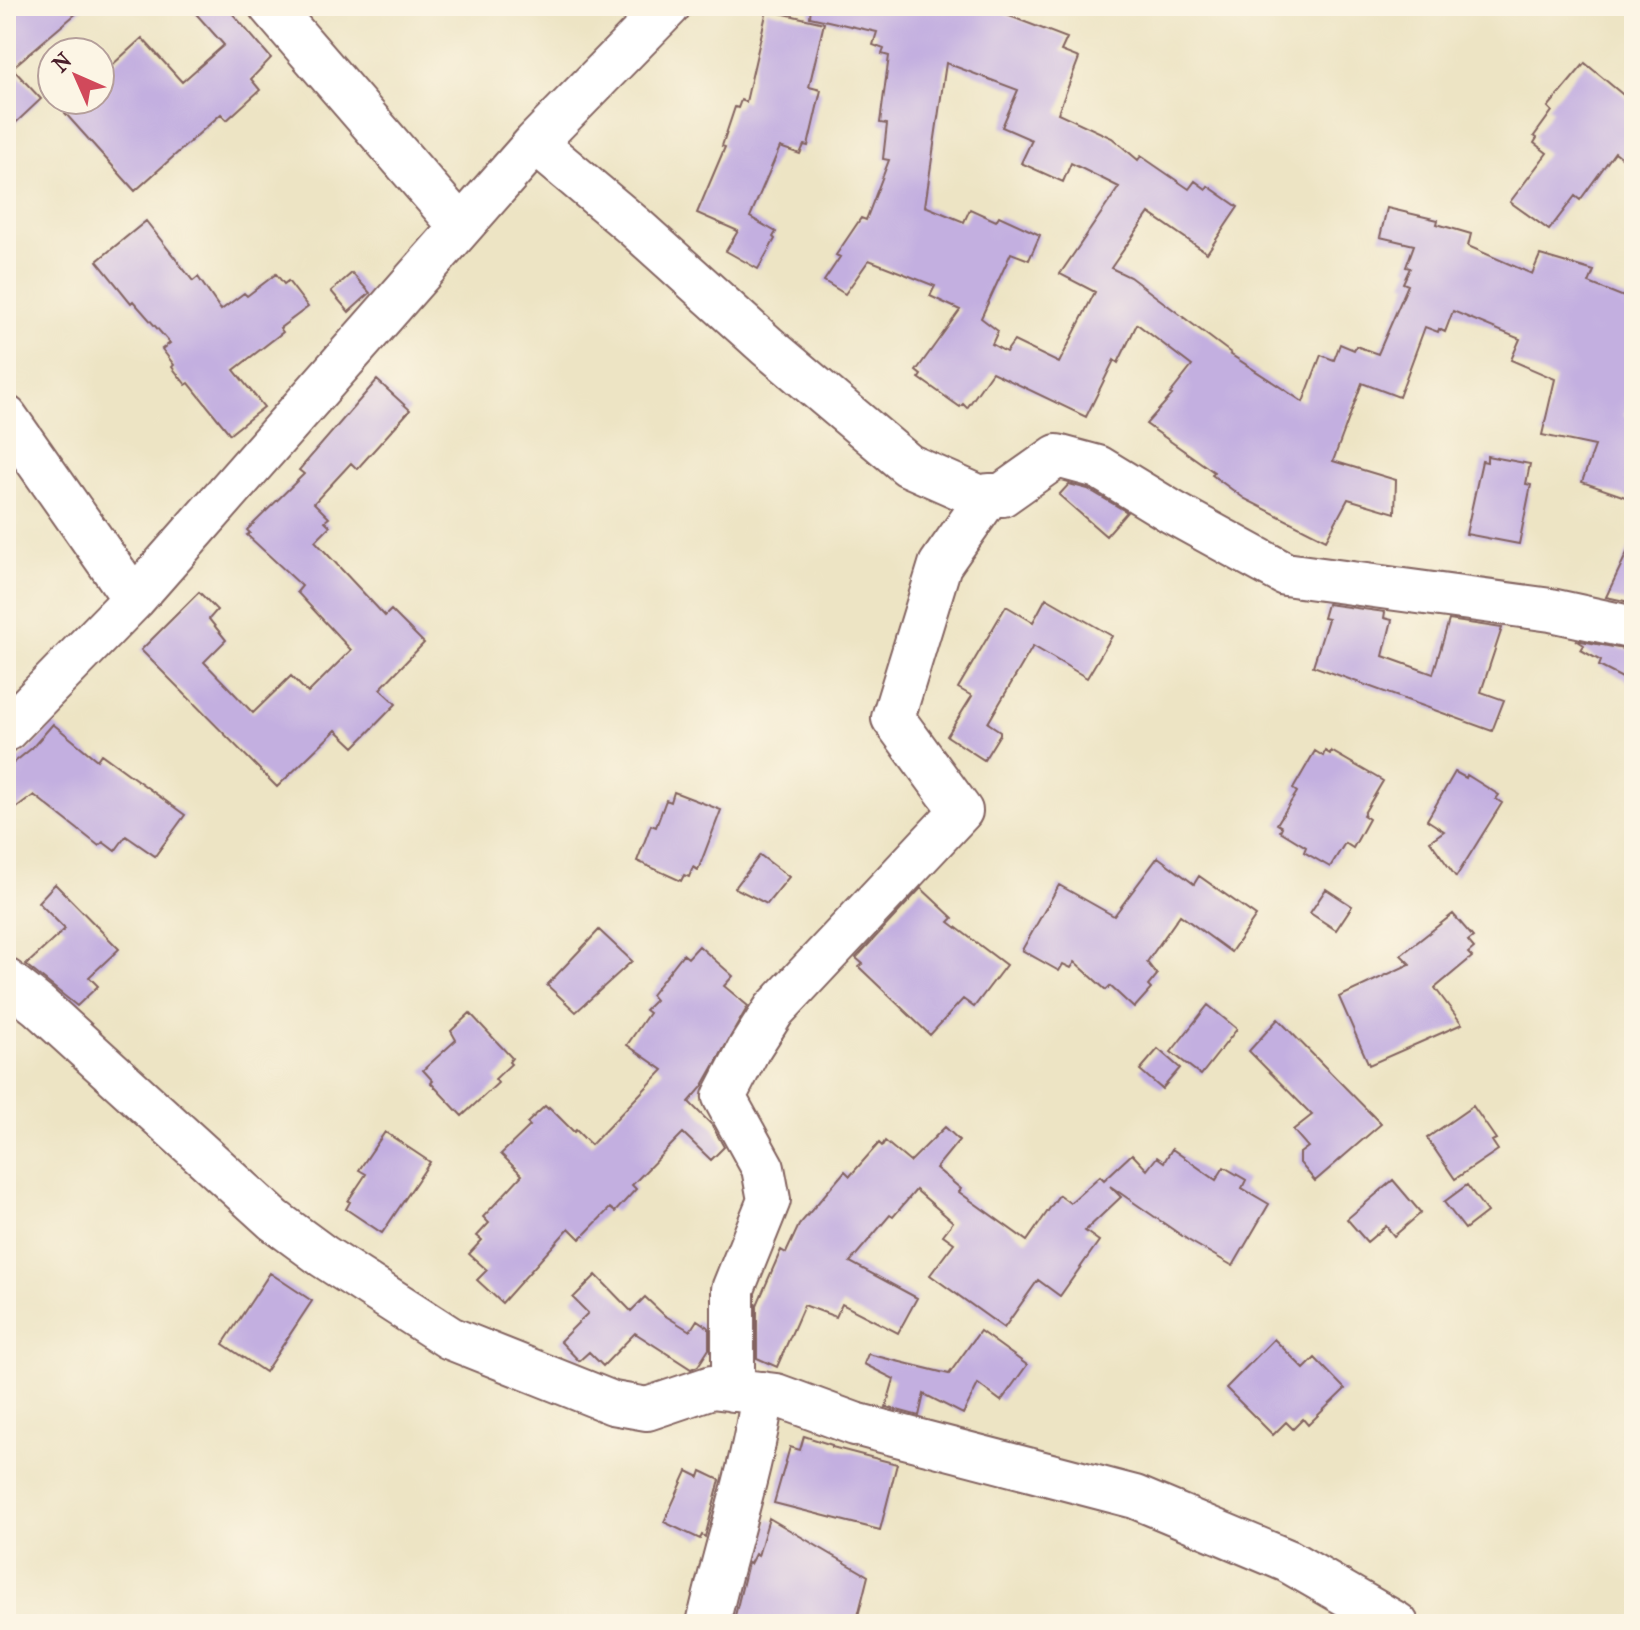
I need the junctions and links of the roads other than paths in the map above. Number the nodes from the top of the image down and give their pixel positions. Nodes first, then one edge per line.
1 (270, 6) edge
2 (669, 6) edge
3 (535, 143) junction
4 (461, 227) junction
5 (6, 417) edge
6 (985, 499) junction
7 (134, 599) junction
8 (1634, 628) edge
9 (6, 730) edge
10 (6, 980) edge
11 (748, 1391) junction
12 (708, 1624) edge
13 (1397, 1624) edge

1 - 4 street
2 - 3 street
3 - 4 street
3 - 6 street
4 - 7 street
5 - 7 street
6 - 8 street
6 - 11 street
7 - 9 street
10 - 11 street
11 - 12 street
11 - 13 street

